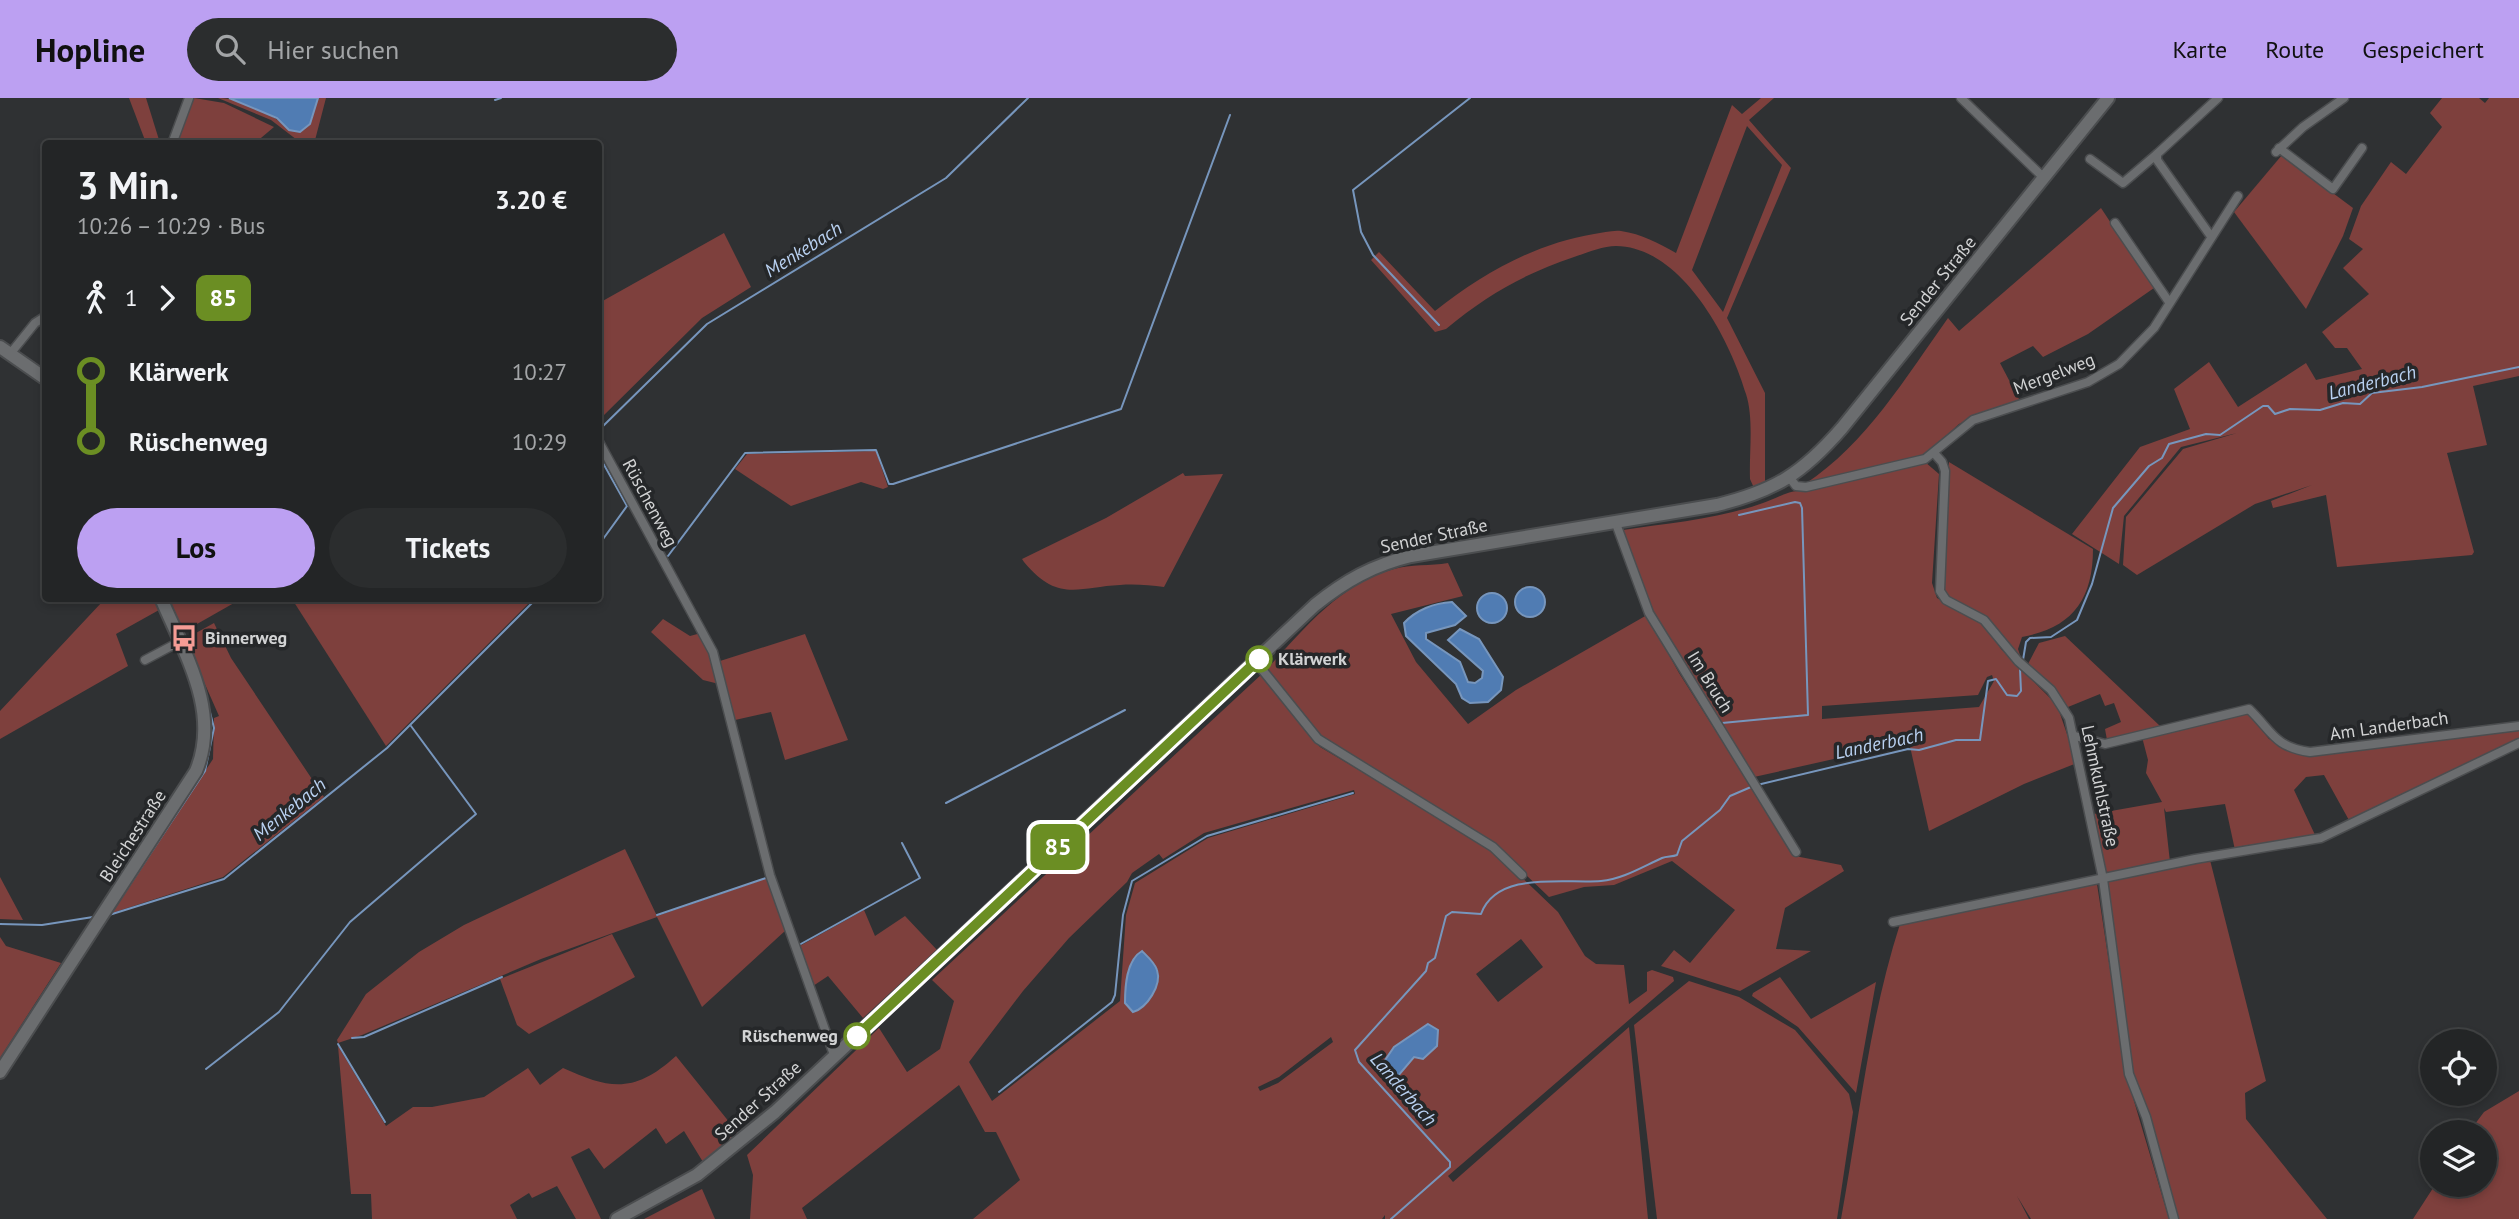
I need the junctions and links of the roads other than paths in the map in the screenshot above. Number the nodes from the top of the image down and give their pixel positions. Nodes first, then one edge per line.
1 (189, 98) edge
2 (1961, 98) edge
3 (2108, 98) edge
4 (2218, 98) edge
5 (2344, 98) edge
6 (173, 140) edge
7 (2362, 148) dead end
8 (2157, 154) junction
9 (2090, 159) dead end
10 (2043, 177) junction
11 (2238, 196) dead end
12 (2115, 223) dead end
13 (2210, 235) junction
14 (2169, 302) junction
15 (42, 319) edge
16 (5, 351) edge
17 (42, 376) edge
18 (602, 447) edge
19 (1934, 453) junction
20 (1790, 478) junction
21 (1615, 521) junction
22 (162, 602) edge
23 (179, 642) junction
24 (145, 660) dead end
25 (1256, 662) junction
26 (2519, 726) edge
27 (2075, 736) junction
28 (2519, 743) edge
29 (1796, 852) dead end
30 (1521, 875) dead end
31 (2103, 879) junction
32 (1893, 922) dead end
33 (834, 1055) junction
34 (0, 1072) edge
35 (617, 1219) edge
36 (2174, 1219) edge

1 - 6 street
2 - 10 street
3 - 10 main road, Sender Straße
4 - 8 street
5 - 7 street
8 - 9 street
8 - 13 street
10 - 20 main road, Sender Straße
11 - 13 street, Mergelweg
12 - 14 street
13 - 14 street, Mergelweg
14 - 19 street, Mergelweg
15 - 16 street
16 - 17 main road
18 - 33 street, Rüschenweg
19 - 20 street
19 - 27 street, Lehmkuhlstraße
20 - 21 main road, Sender Straße
21 - 25 main road, Sender Straße
21 - 29 street, Im Bruch
22 - 23 main road, Bleichestraße
23 - 24 street
23 - 34 main road, Bleichestraße
25 - 30 street
25 - 33 main road, Sender Straße
26 - 27 street, Am Landerbach
27 - 31 street, Lehmkuhlstraße
28 - 31 street
31 - 32 street
31 - 36 street, Lehmkuhlstraße
33 - 35 main road, Sender Straße

